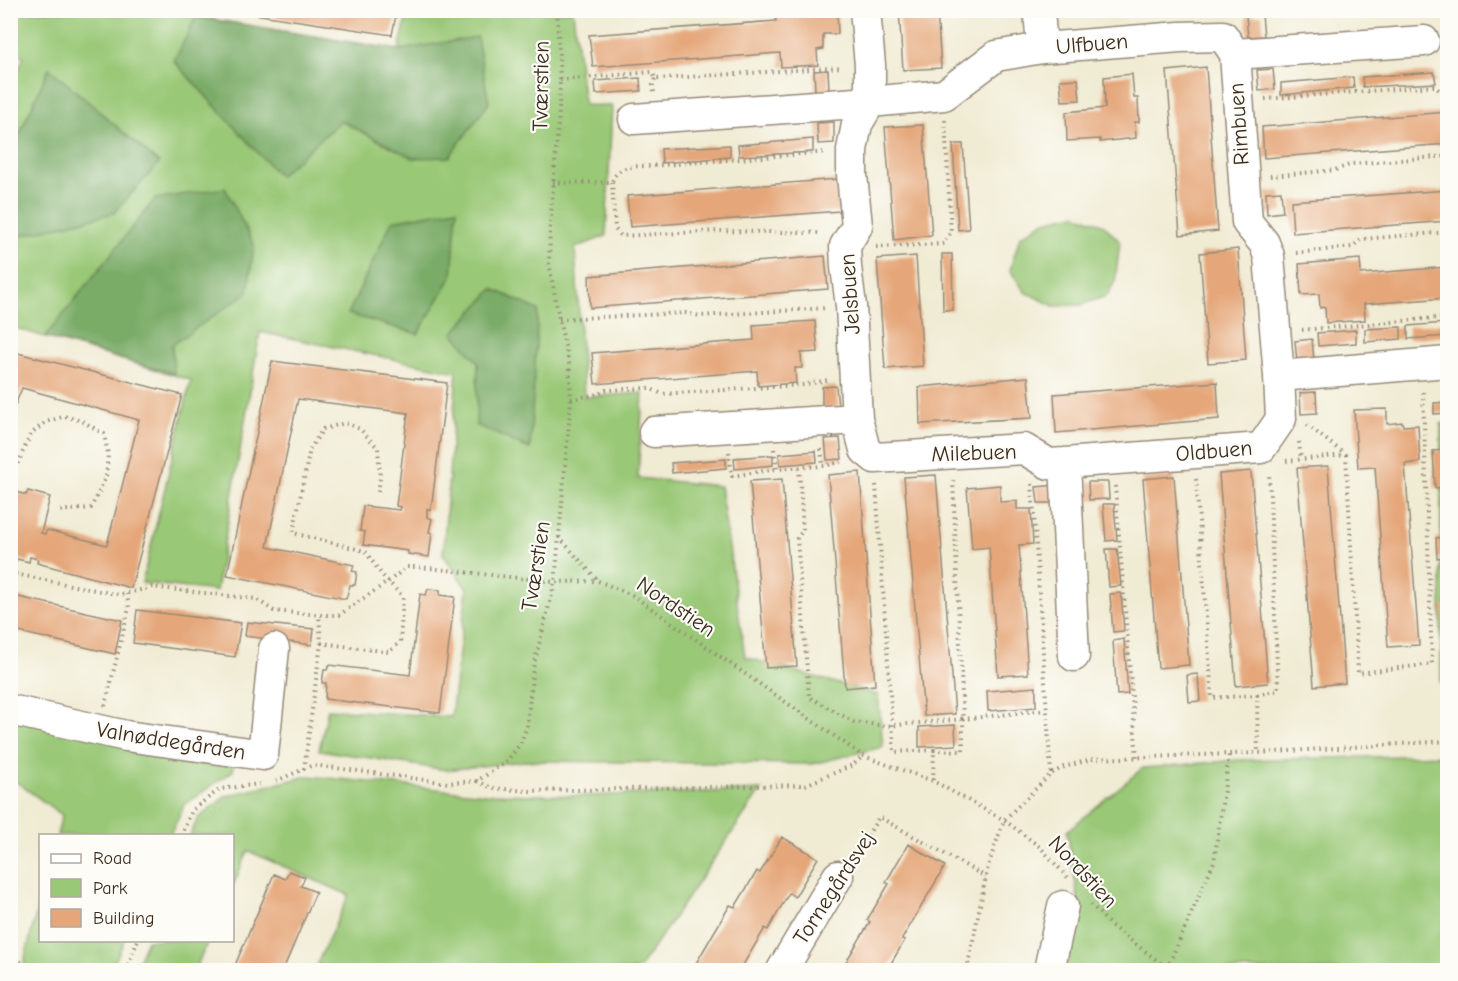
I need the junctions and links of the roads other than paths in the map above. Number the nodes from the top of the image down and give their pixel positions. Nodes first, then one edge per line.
1 (865, 10) edge
2 (1039, 10) edge
3 (1178, 24) edge
4 (1424, 41) dead end
5 (1042, 48) junction
6 (1235, 54) junction
7 (870, 102) junction
8 (634, 119) dead end
9 (1435, 363) edge
10 (1279, 376) junction
11 (857, 419) junction
12 (654, 432) dead end
13 (1065, 463) junction
14 (274, 649) dead end
15 (1074, 656) dead end
16 (10, 710) edge
17 (838, 876) road end
18 (1075, 897) road end
19 (782, 970) edge
20 (1049, 970) edge

1 - 7 street
2 - 5 street, Ulfbuen
3 - 5 street, Ulfbuen
3 - 6 street, Ulfbuen
4 - 6 street, Rimbuen
5 - 7 street
6 - 10 street, Rimbuen
7 - 8 street
7 - 11 street, Jelsbuen
9 - 10 street
10 - 13 street, Oldbuen
11 - 12 street
11 - 13 street, Milebuen
13 - 15 street
14 - 16 street, Valnøddegården
17 - 19 street, Tornegårdsvej
18 - 20 street

